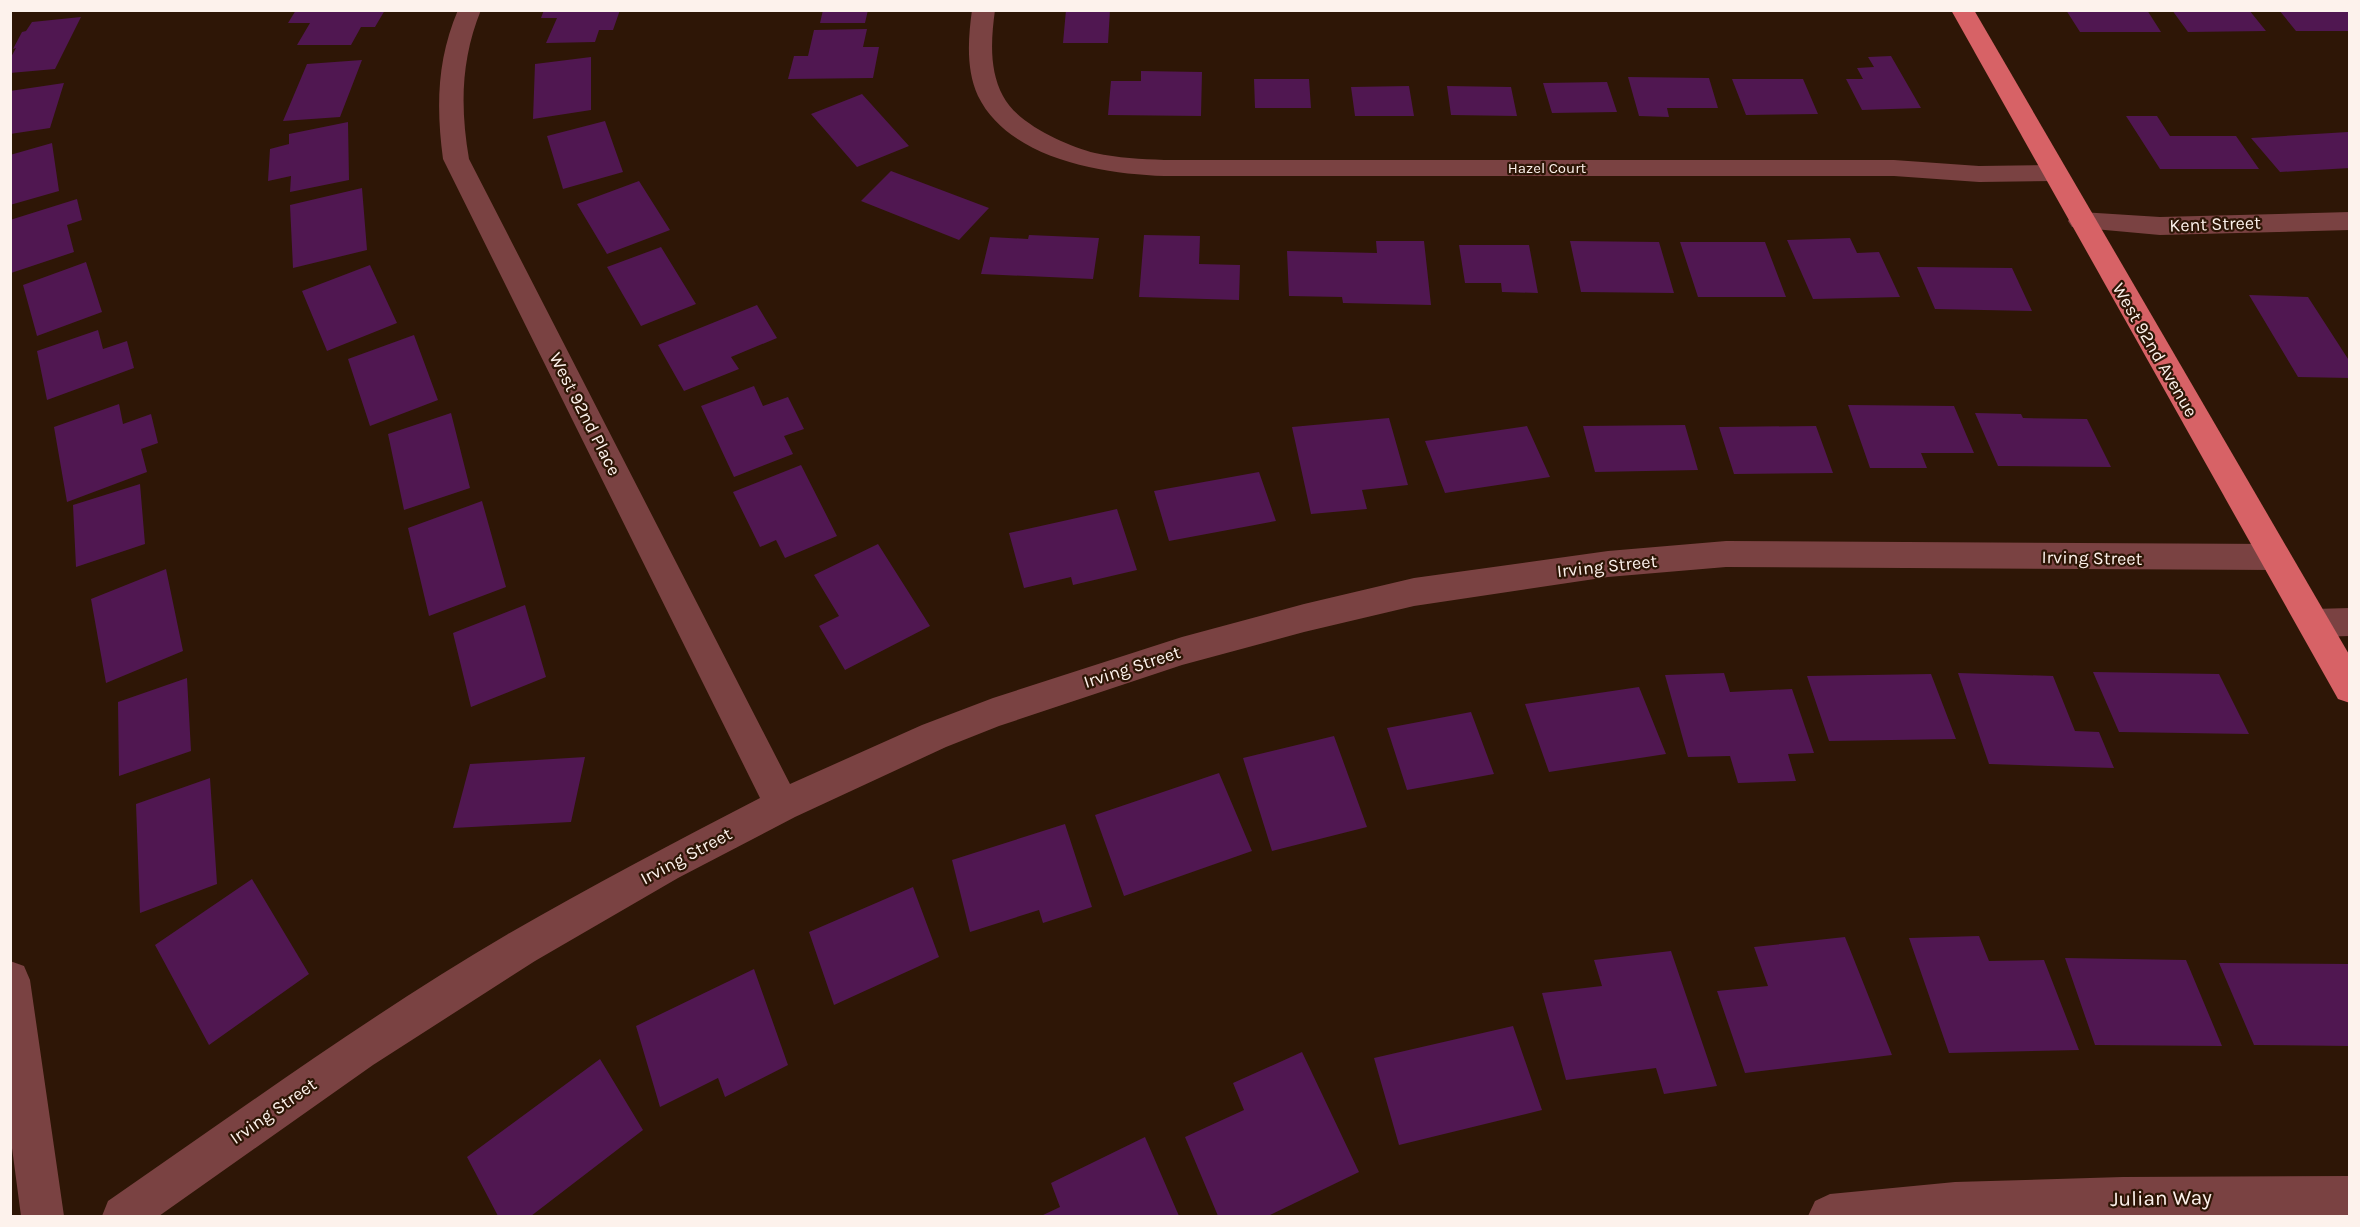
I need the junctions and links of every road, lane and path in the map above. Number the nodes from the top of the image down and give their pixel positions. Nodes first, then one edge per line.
1 (470, 10) edge
2 (984, 10) edge
3 (1962, 10) edge
4 (2054, 173) junction
5 (2081, 221) junction
6 (2349, 221) edge
7 (2275, 557) junction
8 (2349, 622) edge
9 (2314, 623) junction
10 (2349, 688) edge
11 (782, 806) junction
12 (10, 980) edge
13 (2349, 1197) edge
14 (43, 1216) edge
15 (123, 1216) edge
16 (1830, 1216) edge

1 - 11 street, West 92nd Place
2 - 4 street, Hazel Court
3 - 4 main road, West 92nd Avenue
4 - 5 main road, West 92nd Avenue
5 - 6 street, Kent Street
5 - 7 main road, West 92nd Avenue
7 - 9 main road, West 92nd Avenue
7 - 11 street, Irving Street
8 - 9 street
9 - 10 main road, West 92nd Avenue
11 - 15 street, Irving Street
12 - 14 street
13 - 16 street, Julian Way

